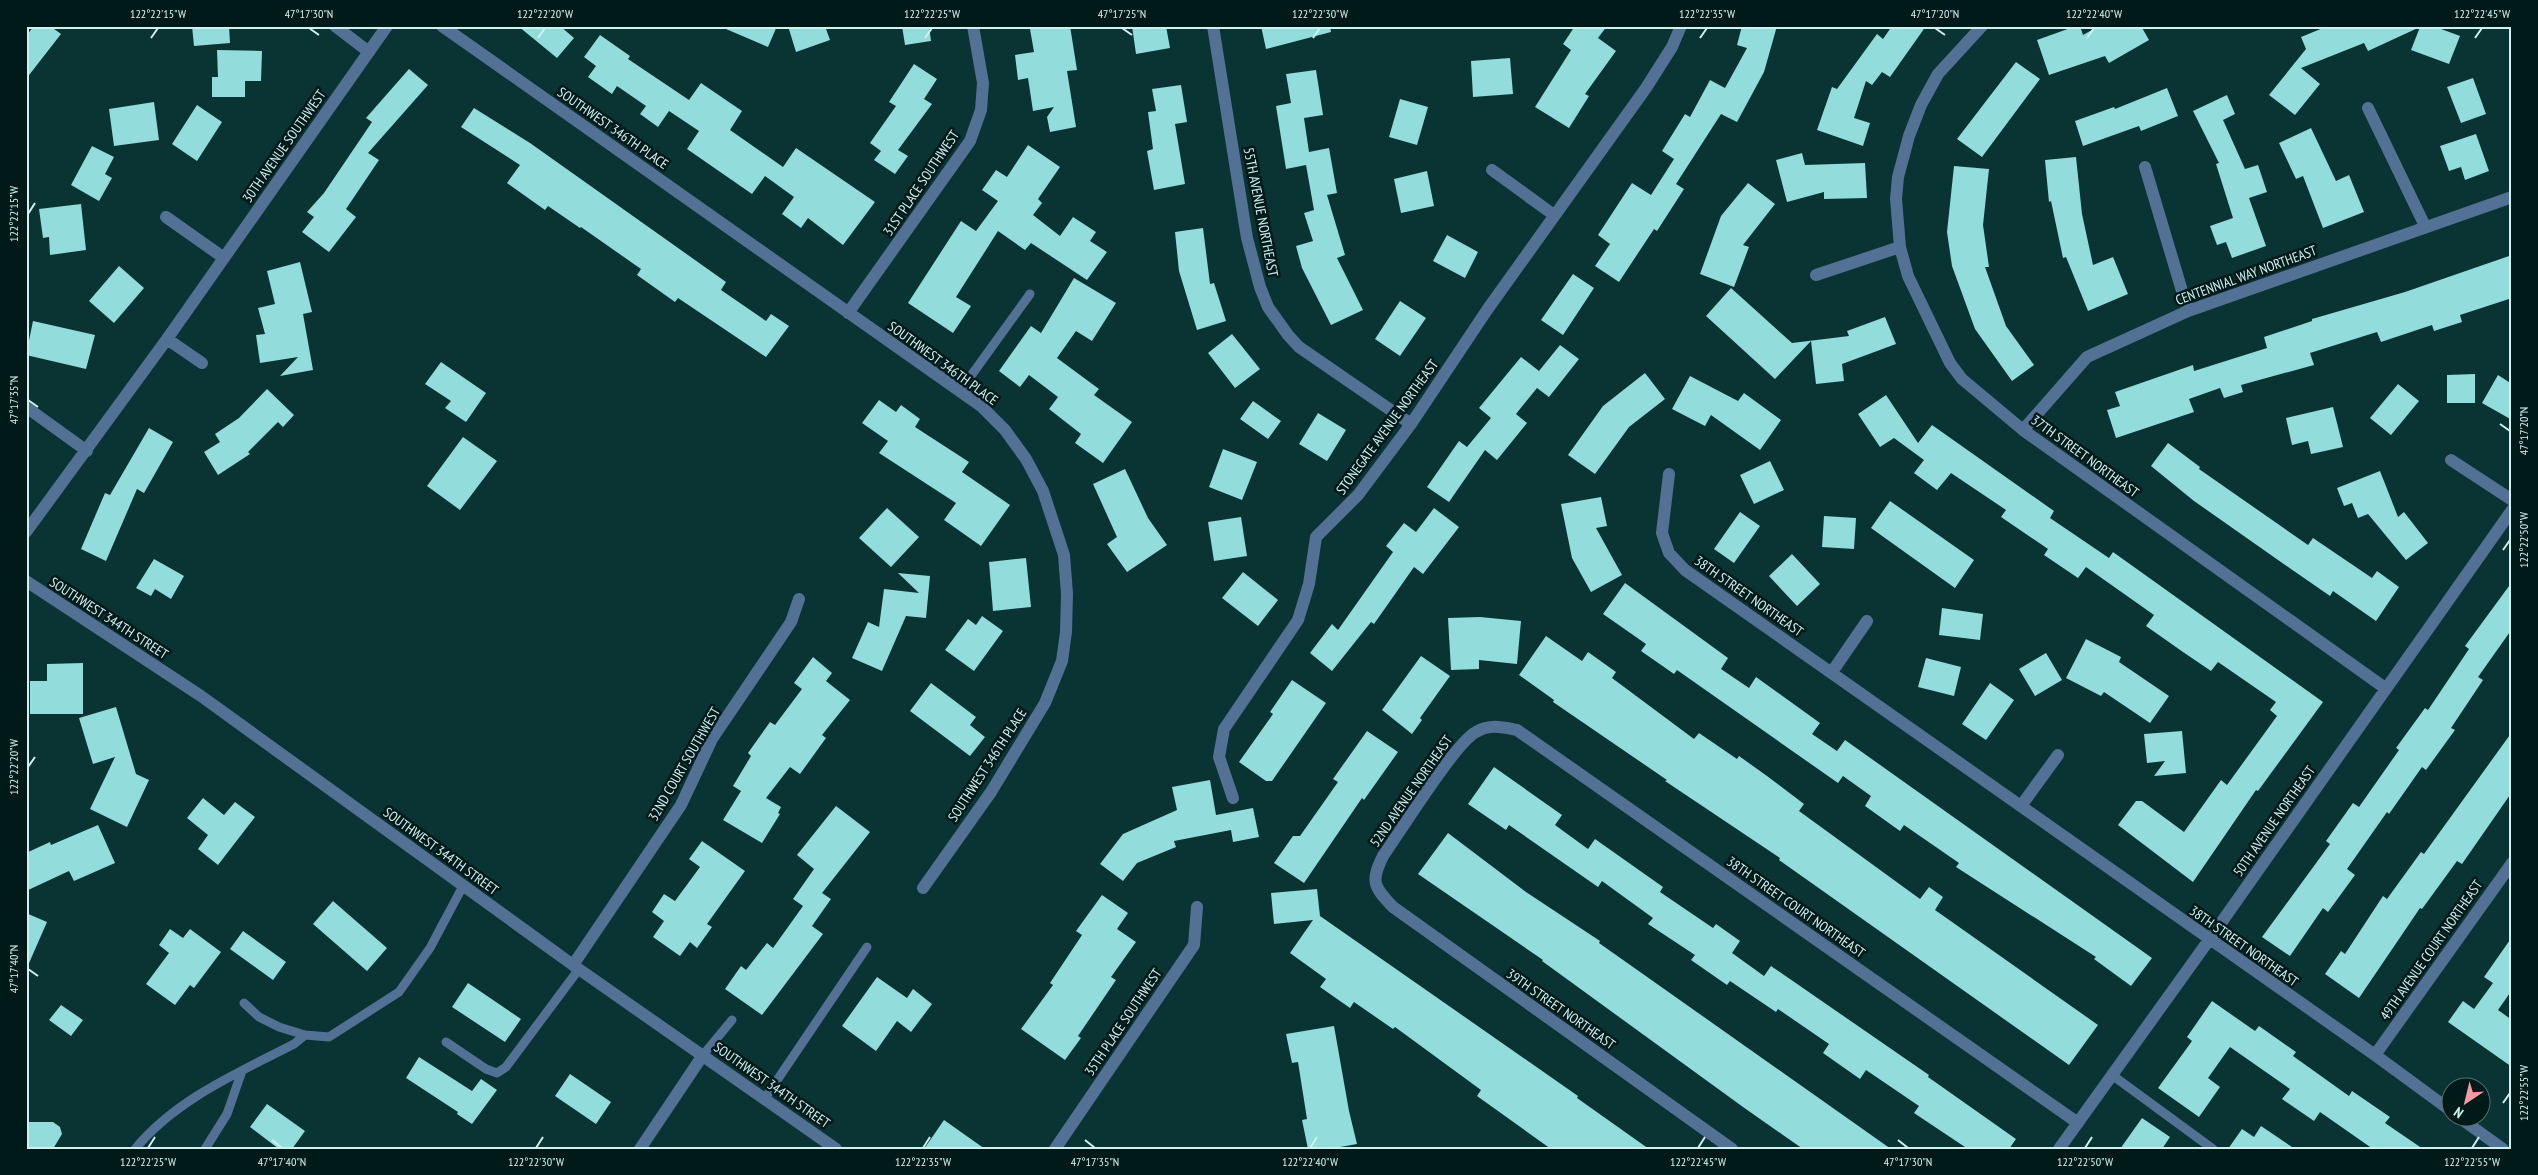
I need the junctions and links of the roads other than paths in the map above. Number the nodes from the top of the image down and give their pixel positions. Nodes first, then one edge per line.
1 (335, 26) edge
2 (387, 26) edge
3 (442, 26) edge
4 (973, 26) edge
5 (1213, 26) edge
6 (1680, 26) edge
7 (1982, 26) edge
8 (369, 52) junction
9 (2368, 108) dead end
10 (2145, 167) dead end
11 (1492, 170) dead end
12 (2512, 197) edge
13 (1554, 215) junction
14 (166, 217) dead end
15 (2425, 226) junction
16 (1900, 248) junction
17 (224, 258) junction
18 (1816, 275) dead end
19 (1030, 294) dead end
20 (2188, 311) junction
21 (848, 313) junction
22 (167, 339) junction
23 (202, 363) dead end
24 (960, 391) junction
25 (26, 407) edge
26 (1411, 424) junction
27 (2023, 430) junction
28 (87, 450) junction
29 (2451, 460) dead end
30 (1669, 474) dead end
31 (2512, 500) edge
32 (2512, 510) edge
33 (26, 532) edge
34 (26, 581) edge
35 (799, 599) dead end
36 (1867, 621) dead end
37 (1832, 672) junction
38 (2385, 688) junction
39 (1493, 725) joint
40 (2058, 754) dead end
41 (1233, 798) dead end
42 (2021, 806) junction
43 (2512, 863) edge
44 (463, 886) junction
45 (923, 888) dead end
46 (1376, 890) joint
47 (1197, 907) dead end
48 (2209, 940) junction
49 (867, 947) dead end
50 (576, 967) junction
51 (244, 1003) dead end
52 (732, 1020) dead end
53 (305, 1035) junction
54 (446, 1042) dead end
55 (704, 1055) junction
56 (2375, 1055) junction
57 (242, 1071) junction
58 (2112, 1076) junction
59 (765, 1098) junction
60 (2440, 1103) edge
61 (2078, 1123) junction
62 (2474, 1128) edge
63 (135, 1149) edge
64 (205, 1149) edge
65 (640, 1149) edge
66 (836, 1149) edge
67 (1056, 1149) edge
68 (1732, 1149) edge
69 (2059, 1149) edge
70 (2213, 1149) edge
71 (2503, 1149) edge

1 - 8 street
2 - 8 street, 30TH AVENUE SOUTHWEST
3 - 21 street, SOUTHWEST 346TH PLACE
4 - 21 street, 31ST PLACE SOUTHWEST
5 - 26 street, 55TH AVENUE NORTHEAST
6 - 13 street, STONEGATE AVENUE NORTHEAST
7 - 16 street
8 - 17 street, 30TH AVENUE SOUTHWEST
9 - 15 street
10 - 20 street
11 - 13 street
12 - 15 street, CENTENNIAL WAY NORTHEAST
13 - 26 street, STONEGATE AVENUE NORTHEAST
14 - 17 street
15 - 20 street, CENTENNIAL WAY NORTHEAST
16 - 18 street
16 - 27 street, 37TH STREET NORTHEAST
17 - 22 street, 30TH AVENUE SOUTHWEST
19 - 24 lane
20 - 27 street, CENTENNIAL WAY NORTHEAST
21 - 24 street, SOUTHWEST 346TH PLACE
22 - 23 street
22 - 28 street, 30TH AVENUE SOUTHWEST
24 - 45 street, SOUTHWEST 346TH PLACE
25 - 28 street
26 - 41 street, STONEGATE AVENUE NORTHEAST
27 - 38 street, 37TH STREET NORTHEAST
28 - 33 street, 30TH AVENUE SOUTHWEST
29 - 31 street
30 - 37 street, 38TH STREET NORTHEAST
32 - 38 street, 50TH AVENUE NORTHEAST
34 - 44 street, SOUTHWEST 344TH STREET
35 - 50 street, 32ND COURT SOUTHWEST
36 - 37 street
37 - 42 street, 38TH STREET NORTHEAST
38 - 48 street, 50TH AVENUE NORTHEAST
39 - 46 street, 52ND AVENUE NORTHEAST
39 - 61 street, 38TH STREET COURT NORTHEAST
40 - 42 street
42 - 48 street, 38TH STREET NORTHEAST
43 - 56 street, 49TH AVENUE COURT NORTHEAST
44 - 50 street, SOUTHWEST 344TH STREET
44 - 53 lane
46 - 68 street, 39TH STREET NORTHEAST
47 - 67 street, 35TH PLACE SOUTHWEST
48 - 56 street, 38TH STREET NORTHEAST
48 - 58 street, 50TH AVENUE NORTHEAST
49 - 59 lane
50 - 54 lane
50 - 55 street, SOUTHWEST 344TH STREET
51 - 53 lane
52 - 55 lane
53 - 57 lane
55 - 59 street, SOUTHWEST 344TH STREET
55 - 65 street
56 - 60 street, 38TH STREET NORTHEAST
57 - 63 lane
57 - 64 lane
58 - 61 street, 50TH AVENUE NORTHEAST
58 - 70 lane
59 - 66 street, SOUTHWEST 344TH STREET
61 - 69 street, 50TH AVENUE NORTHEAST
62 - 71 street

